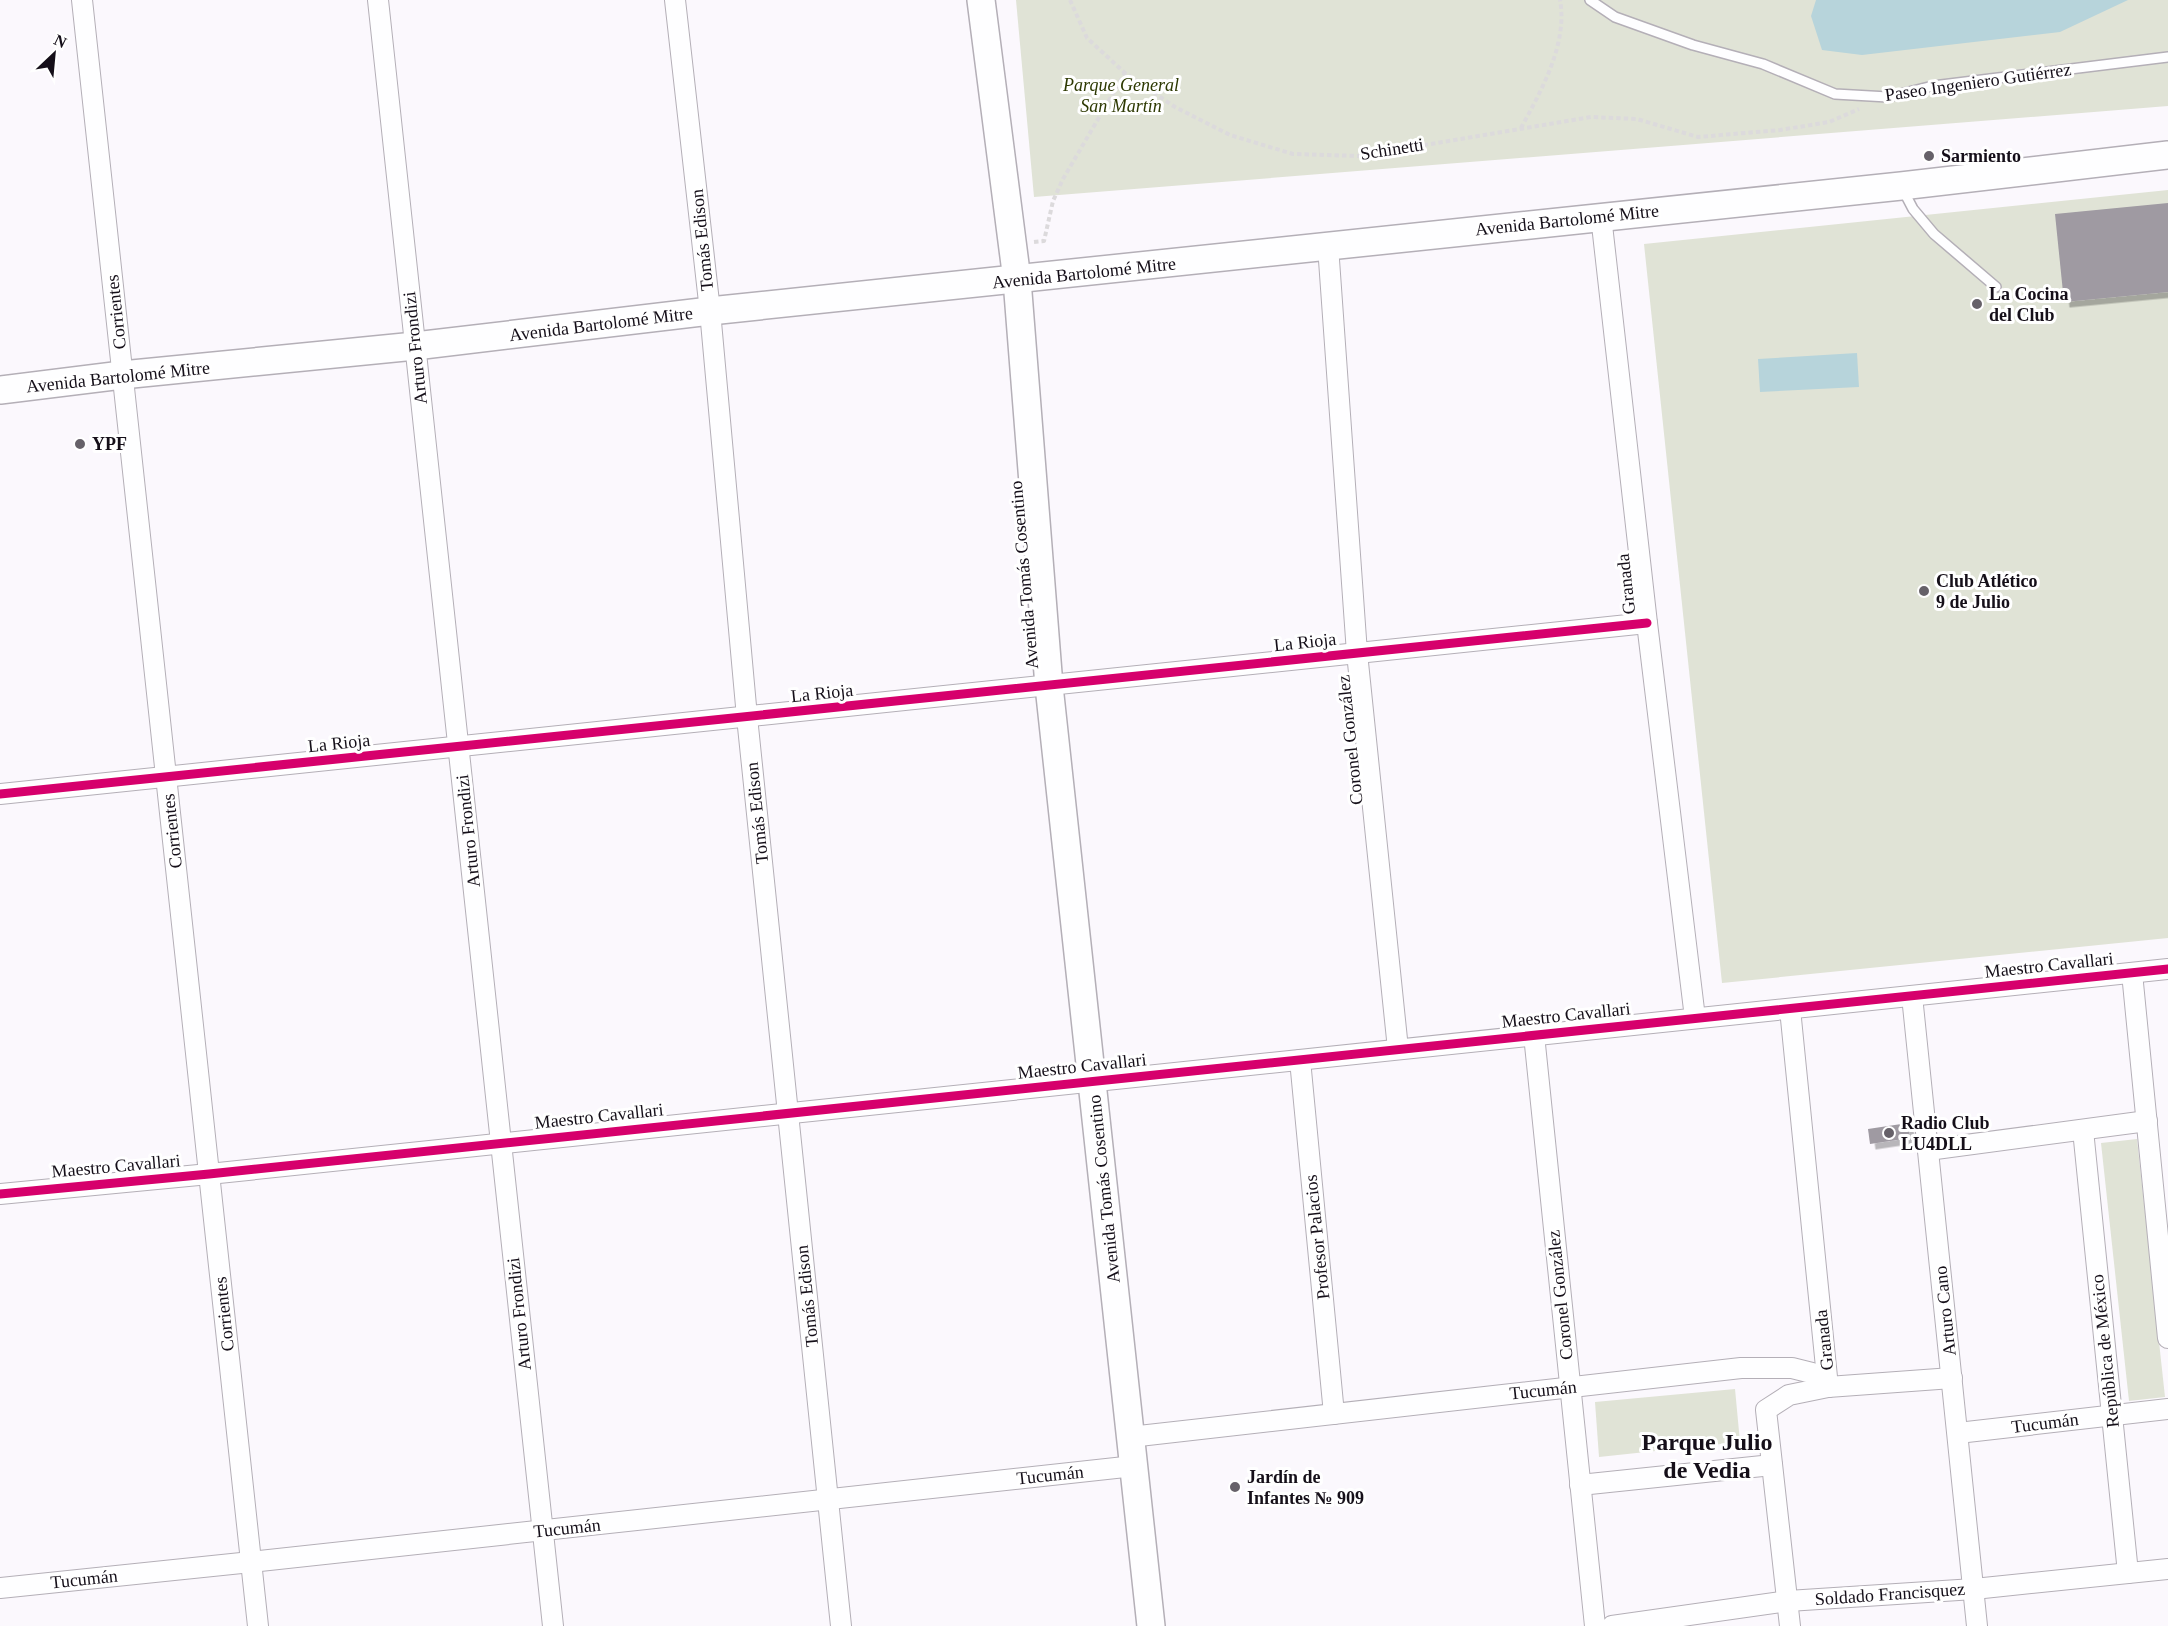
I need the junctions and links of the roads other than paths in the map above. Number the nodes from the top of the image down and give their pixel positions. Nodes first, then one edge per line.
1 (82, 0) edge
2 (378, 0) edge
3 (675, 0) edge
4 (981, 0) edge
5 (1590, 0) edge
6 (2168, 57) edge
7 (2168, 155) edge
8 (1901, 186) junction
9 (1601, 216) junction
10 (1328, 246) junction
11 (1017, 280) junction
12 (1996, 287) dead end
13 (710, 311) junction
14 (415, 346) junction
15 (122, 375) junction
16 (0, 390) edge
17 (1647, 623) junction
18 (1357, 653) junction
19 (1049, 686) junction
20 (747, 717) junction
21 (459, 747) junction
22 (166, 778) junction
23 (0, 794) edge
24 (2168, 969) edge
25 (2133, 973) junction
26 (1912, 996) junction
27 (1790, 1009) junction
28 (1695, 1018) junction
29 (1534, 1035) junction
30 (1398, 1049) junction
31 (1300, 1060) junction
32 (1092, 1081) junction
33 (788, 1113) junction
34 (2147, 1121) junction
35 (2083, 1130) junction
36 (501, 1143) junction
37 (1928, 1150) junction
38 (209, 1173) junction
39 (2160, 1180) edge
40 (0, 1194) edge
41 (2168, 1338) edge
42 (1952, 1378) junction
43 (1570, 1387) junction
44 (1828, 1387) junction
45 (2168, 1409) edge
46 (1334, 1414) junction
47 (2112, 1416) junction
48 (1958, 1433) junction
49 (1131, 1437) junction
50 (1772, 1465) junction
51 (1134, 1466) junction
52 (1580, 1485) junction
53 (828, 1499) junction
54 (543, 1531) junction
55 (251, 1562) junction
56 (2168, 1569) edge
57 (2128, 1573) junction
58 (0, 1588) edge
59 (1974, 1589) junction
60 (1788, 1601) junction
61 (258, 1626) edge
62 (553, 1626) edge
63 (841, 1626) edge
64 (1151, 1626) edge
65 (1595, 1626) edge
66 (1612, 1626) edge
67 (1790, 1626) edge
68 (1977, 1626) edge

1 - 15 street, Corrientes
2 - 14 street, Arturo Frondizi
3 - 13 street, Tomás Edison
4 - 11 main road, Avenida Tomás Cosentino
5 - 6 lane, Paseo Ingeniero Gutiérrez
7 - 8 main road, Avenida Bartolomé Mitre
8 - 9 main road, Avenida Bartolomé Mitre
8 - 12 lane
9 - 10 main road, Avenida Bartolomé Mitre
9 - 17 street, Granada
10 - 11 main road, Avenida Bartolomé Mitre
10 - 18 street, Coronel González
11 - 13 main road, Avenida Bartolomé Mitre
11 - 19 main road, Avenida Tomás Cosentino
13 - 14 main road, Avenida Bartolomé Mitre
13 - 20 street, Tomás Edison
14 - 15 main road, Avenida Bartolomé Mitre
14 - 21 street, Arturo Frondizi
15 - 16 main road, Avenida Bartolomé Mitre
15 - 22 street, Corrientes
17 - 18 street, La Rioja
17 - 28 street, Granada
18 - 19 street, La Rioja
18 - 30 street, Coronel González
19 - 20 street, La Rioja
19 - 32 main road, Avenida Tomás Cosentino
20 - 21 street, La Rioja
20 - 33 street, Tomás Edison
21 - 22 street, La Rioja
21 - 36 street, Arturo Frondizi
22 - 23 street, La Rioja
22 - 38 street, Corrientes
24 - 25 street, Maestro Cavallari
25 - 26 street, Maestro Cavallari
25 - 34 street
26 - 27 street, Maestro Cavallari
26 - 37 street, Arturo Cano
27 - 28 street, Maestro Cavallari
27 - 44 street, Granada
28 - 29 street, Maestro Cavallari
29 - 30 street, Maestro Cavallari
29 - 43 street, Coronel González
30 - 31 street, Maestro Cavallari
31 - 32 street, Maestro Cavallari
31 - 46 street, Profesor Palacios
32 - 33 street, Maestro Cavallari
32 - 49 main road, Avenida Tomás Cosentino
33 - 36 street, Maestro Cavallari
33 - 53 street, Tomás Edison
34 - 35 street
34 - 39 street
35 - 37 street
35 - 47 street, República de México
36 - 38 street, Maestro Cavallari
36 - 54 street, Arturo Frondizi
37 - 42 street, Arturo Cano
38 - 40 street, Maestro Cavallari
38 - 55 street, Corrientes
39 - 41 street
42 - 44 street
42 - 48 street, Arturo Cano
43 - 44 street, Tucumán
43 - 46 street, Tucumán
43 - 52 street, Coronel González
44 - 50 street, Granada
45 - 47 street, Tucumán
46 - 49 street, Tucumán
47 - 48 street, Tucumán
47 - 57 street, República de México
48 - 59 street, Arturo Cano
49 - 51 main road, Avenida Tomás Cosentino
50 - 52 street
50 - 60 street, Granada
51 - 53 street, Tucumán
51 - 64 main road, Avenida Tomás Cosentino
52 - 65 street, Coronel González
53 - 54 street, Tucumán
53 - 63 street, Tomás Edison
54 - 55 street, Tucumán
54 - 62 street, Arturo Frondizi
55 - 58 street, Tucumán
55 - 61 street, Corrientes
56 - 57 street, Soldado Francisquez
57 - 59 street, Soldado Francisquez
59 - 60 street, Soldado Francisquez
59 - 68 street, Arturo Cano
60 - 66 street, Soldado Francisquez
60 - 67 street, Granada

